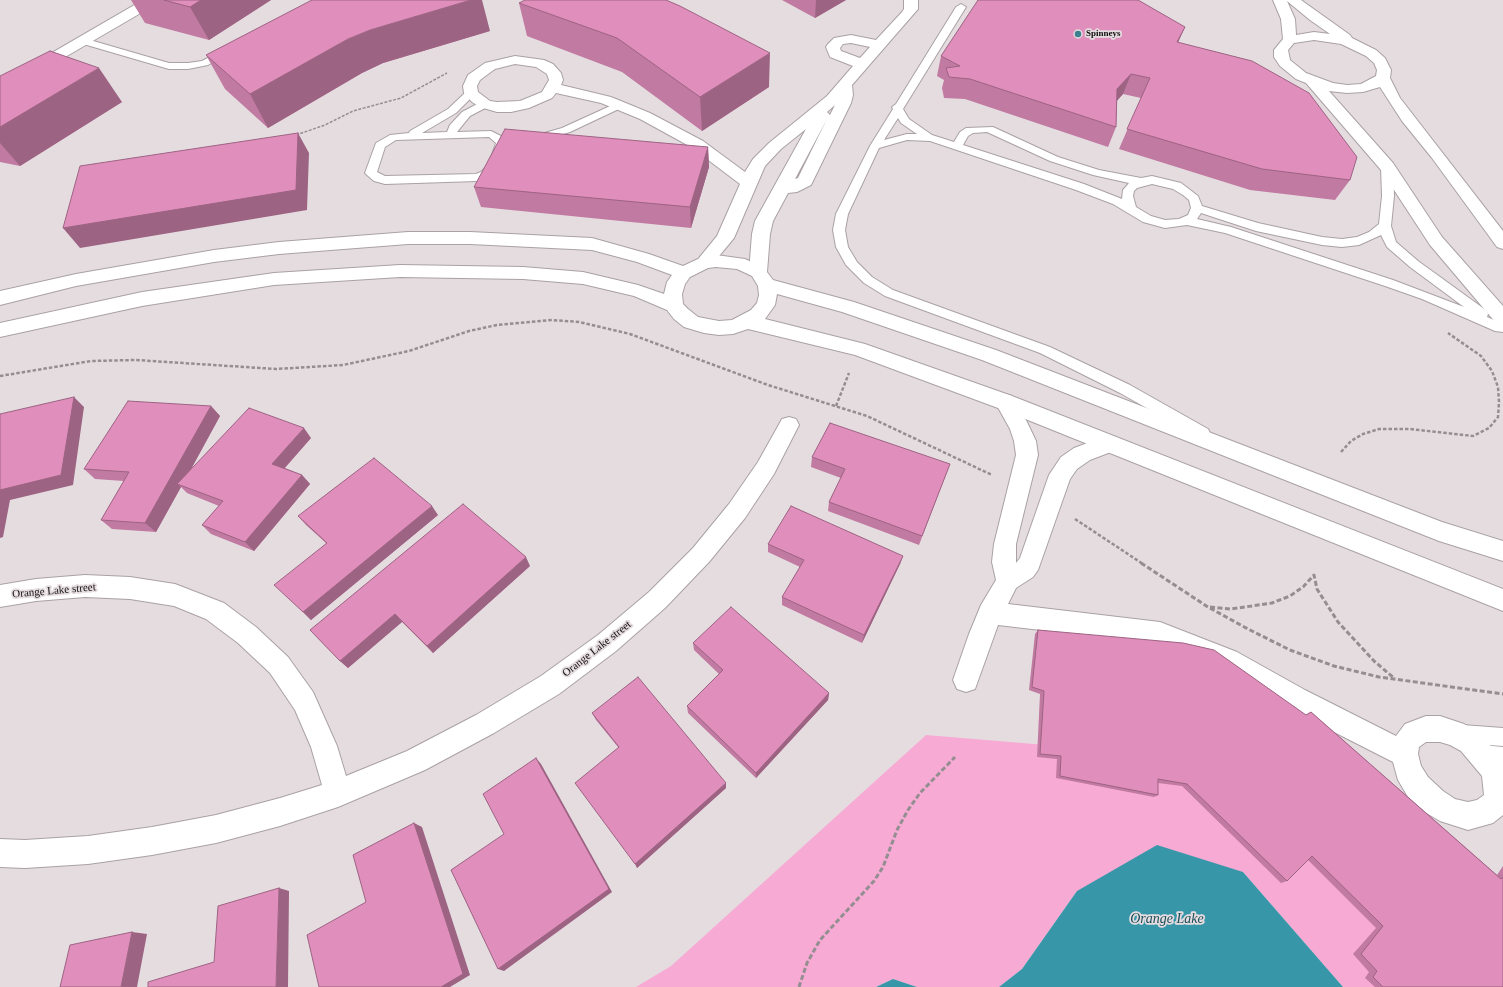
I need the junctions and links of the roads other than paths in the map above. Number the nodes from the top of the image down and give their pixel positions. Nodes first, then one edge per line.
1 (153, 0) edge
2 (911, 0) edge
3 (1280, 0) edge
4 (1293, 0) edge
5 (898, 4) dead end
6 (961, 7) dead end
7 (896, 26) junction
8 (1290, 40) junction
9 (83, 41) junction
10 (239, 44) edge
11 (879, 45) junction
12 (1358, 46) junction
13 (862, 64) junction
14 (1383, 78) junction
15 (1312, 82) junction
16 (845, 84) junction
17 (553, 88) junction
18 (0, 89) edge
19 (471, 93) junction
20 (832, 99) junction
21 (612, 103) junction
22 (486, 104) junction
23 (898, 107) junction
24 (451, 134) junction
25 (410, 135) junction
26 (528, 136) edge
27 (503, 138) junction
28 (931, 138) junction
29 (515, 141) edge
30 (875, 146) junction
31 (957, 146) junction
32 (719, 160) junction
33 (759, 163) junction
34 (1387, 167) junction
35 (791, 170) junction
36 (748, 182) junction
37 (1141, 182) junction
38 (781, 188) junction
39 (1197, 208) junction
40 (1132, 209) junction
41 (1187, 221) junction
42 (1385, 226) junction
43 (1501, 240) edge
44 (704, 263) junction
45 (684, 273) junction
46 (762, 278) junction
47 (0, 298) edge
48 (1496, 299) edge
49 (674, 305) junction
50 (747, 322) junction
51 (1502, 325) edge
52 (0, 330) edge
53 (1005, 402) junction
54 (789, 425) dead end
55 (1109, 444) junction
56 (1237, 452) junction
57 (1503, 551) edge
58 (1008, 581) junction
59 (0, 596) edge
60 (1503, 600) edge
61 (990, 613) junction
62 (966, 680) dead end
63 (1454, 733) junction
64 (1503, 737) edge
65 (1404, 754) junction
66 (1493, 755) edge
67 (338, 793) junction
68 (1501, 794) edge
69 (0, 853) edge

1 - 9 street
2 - 7 street
3 - 8 street
4 - 12 street
5 - 7 street
6 - 23 lane
7 - 11 street
8 - 12 street
8 - 15 street
9 - 10 lane
9 - 18 street
11 - 13 street
11 - 13 street
12 - 14 street
13 - 16 street
14 - 15 street
14 - 43 street
15 - 34 street
16 - 20 street
16 - 38 street
17 - 19 street
17 - 21 street
17 - 22 street
19 - 22 street
19 - 25 lane
20 - 33 street
20 - 35 street
21 - 26 lane
21 - 32 street
22 - 24 lane
23 - 28 lane
23 - 30 lane
24 - 25 lane
24 - 27 lane
25 - 27 lane
27 - 29 lane
28 - 30 lane
28 - 31 lane
30 - 56 lane
31 - 37 lane
31 - 40 lane
32 - 33 street
32 - 36 street
33 - 35 street
33 - 36 street
34 - 42 lane
34 - 48 street
35 - 38 street
36 - 44 street
37 - 39 lane
37 - 40 lane
38 - 46 street
39 - 41 lane
39 - 42 lane
40 - 41 lane
41 - 51 lane
42 - 51 lane
44 - 45 street
44 - 46 street
45 - 47 street
45 - 49 street
46 - 50 street
46 - 56 street
48 - 51 street
49 - 50 street
49 - 52 street
50 - 53 street
53 - 55 street
53 - 58 street
54 - 67 street, Orange Lake street
55 - 58 street
55 - 60 street
56 - 57 street
58 - 61 street
59 - 67 street, Orange Lake street
61 - 62 street
61 - 65 street
63 - 64 lane
63 - 65 street
63 - 66 street
65 - 68 street
66 - 68 street
67 - 69 street, Orange Lake street

